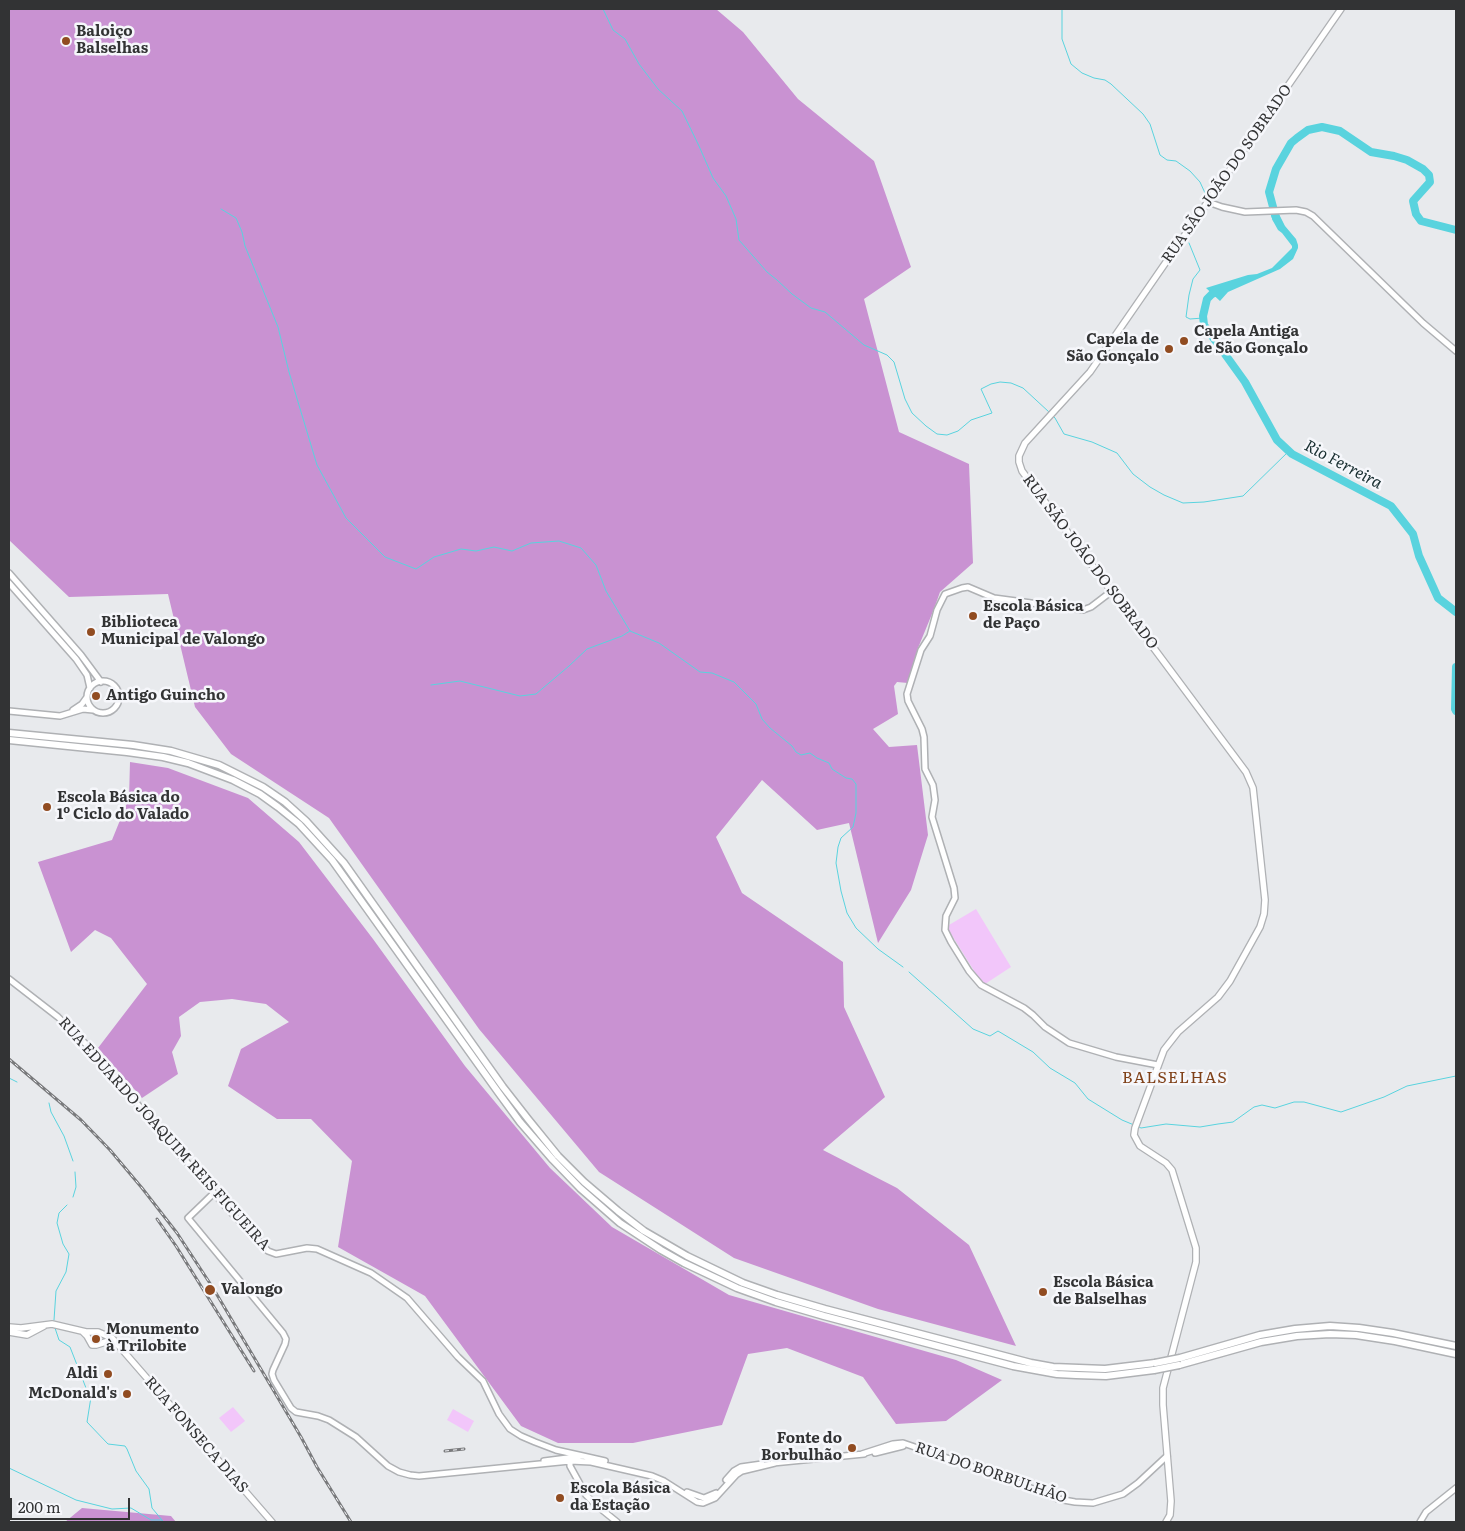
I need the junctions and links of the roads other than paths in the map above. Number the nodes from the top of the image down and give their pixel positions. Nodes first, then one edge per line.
1 (1341, 9) edge
2 (1208, 202) junction
3 (1456, 351) edge
4 (9, 573) edge
5 (9, 583) edge
6 (1112, 591) junction
7 (101, 682) junction
8 (90, 688) junction
9 (87, 696) junction
10 (9, 710) edge
11 (93, 710) junction
12 (9, 733) edge
13 (9, 740) edge
14 (9, 979) edge
15 (1158, 1065) junction
16 (214, 1193) junction
17 (48, 1324) junction
18 (9, 1327) edge
19 (22, 1328) junction
20 (81, 1331) junction
21 (9, 1332) edge
22 (35, 1332) junction
23 (97, 1333) junction
24 (88, 1339) junction
25 (100, 1344) junction
26 (1456, 1346) edge
27 (120, 1348) junction
28 (1456, 1354) edge
29 (1154, 1367) junction
30 (552, 1450) junction
31 (1167, 1456) junction
32 (560, 1458) junction
33 (569, 1459) junction
34 (583, 1459) junction
35 (548, 1460) junction
36 (512, 1467) junction
37 (1157, 1467) junction
38 (1168, 1467) junction
39 (576, 1471) junction
40 (580, 1484) junction
41 (1456, 1488) edge
42 (272, 1522) edge
43 (617, 1522) edge
44 (1166, 1522) edge
45 (1420, 1522) edge

1 - 2 main road, RUA SÃO JOÃO DO SOBRADO
2 - 3 street
2 - 6 main road, RUA SÃO JOÃO DO SOBRADO
4 - 7 street
5 - 8 street
6 - 15 main road, RUA SÃO JOÃO DO SOBRADO
6 - 15 street
7 - 8 street
7 - 11 street
8 - 9 street
9 - 10 street
9 - 11 street
10 - 11 street
12 - 29 highway
13 - 29 highway
14 - 16 street, RUA EDUARDO JOAQUIM REIS FIGUEIRA
15 - 31 main road, RUA SÃO JOÃO DO SOBRADO
16 - 30 street, RUA EDUARDO JOAQUIM REIS FIGUEIRA
16 - 36 street
17 - 19 main road
17 - 20 main road
17 - 22 main road
18 - 19 main road
19 - 22 main road
20 - 23 main road
20 - 24 main road
21 - 22 main road
23 - 24 main road
23 - 25 main road
23 - 27 main road, RUA FONSECA DIAS
24 - 25 main road
25 - 27 main road
26 - 29 highway, bridge
27 - 42 main road, RUA FONSECA DIAS
28 - 29 highway, bridge
30 - 32 street
30 - 33 street
30 - 34 street
30 - 35 street
31 - 37 street, RUA DO BORBULHÃO
31 - 38 main road
32 - 33 street
32 - 35 street
33 - 34 street
33 - 36 street
33 - 39 street
33 - 40 street
34 - 37 street, RUA DO BORBULHÃO
34 - 39 street
35 - 36 street
37 - 38 street
38 - 44 main road
39 - 40 street
40 - 43 street
41 - 45 street

